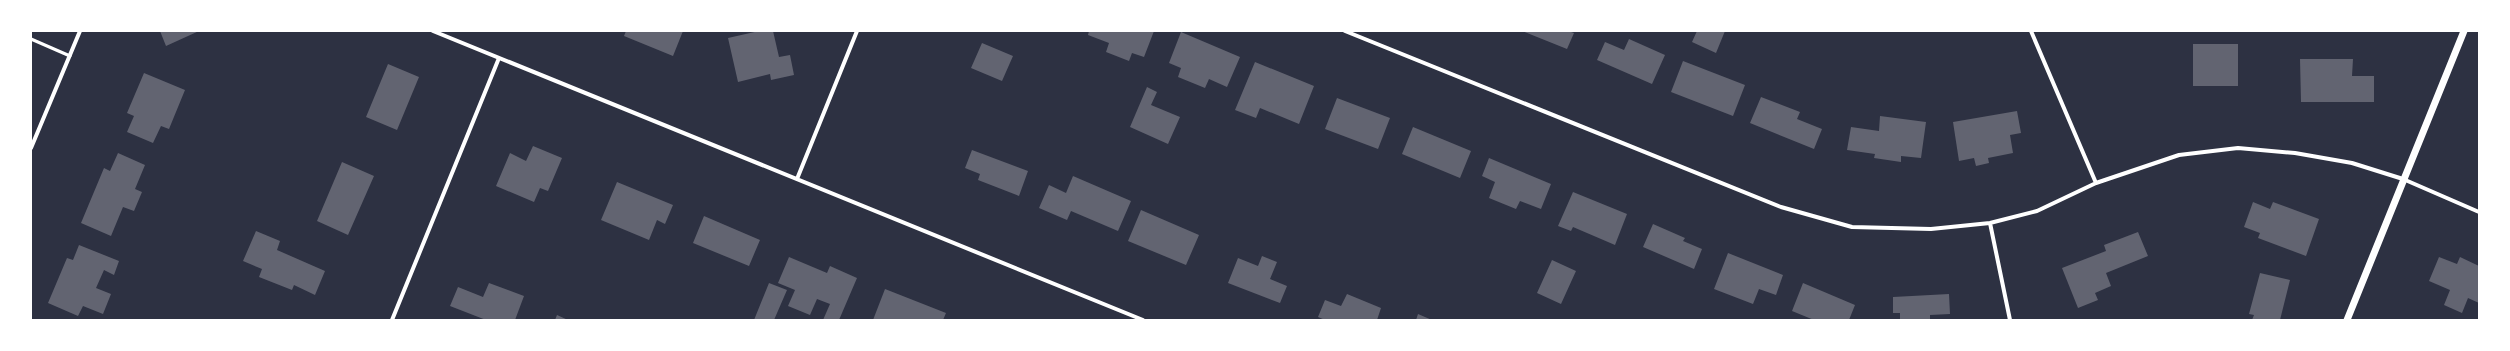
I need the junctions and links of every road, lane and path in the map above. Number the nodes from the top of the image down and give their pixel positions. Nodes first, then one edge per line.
1 (80, 31) edge
2 (433, 31) edge
3 (857, 31) edge
4 (1345, 31) edge
5 (2031, 31) edge
6 (2464, 31) edge
7 (31, 39) edge
8 (70, 56) junction
9 (499, 58) junction
10 (31, 148) edge
11 (797, 179) junction
12 (2403, 180) junction
13 (2096, 183) junction
14 (2479, 212) edge
15 (1990, 223) junction
16 (392, 320) edge
17 (1143, 320) edge
18 (2010, 320) edge
19 (2347, 320) edge

1 - 8 street
2 - 9 street
3 - 11 street
4 - 15 street
5 - 13 street
6 - 12 street
7 - 8 lane
8 - 10 street
9 - 11 street
9 - 16 street
11 - 17 street
12 - 13 street
12 - 14 street
12 - 19 street
13 - 15 street
15 - 18 street

